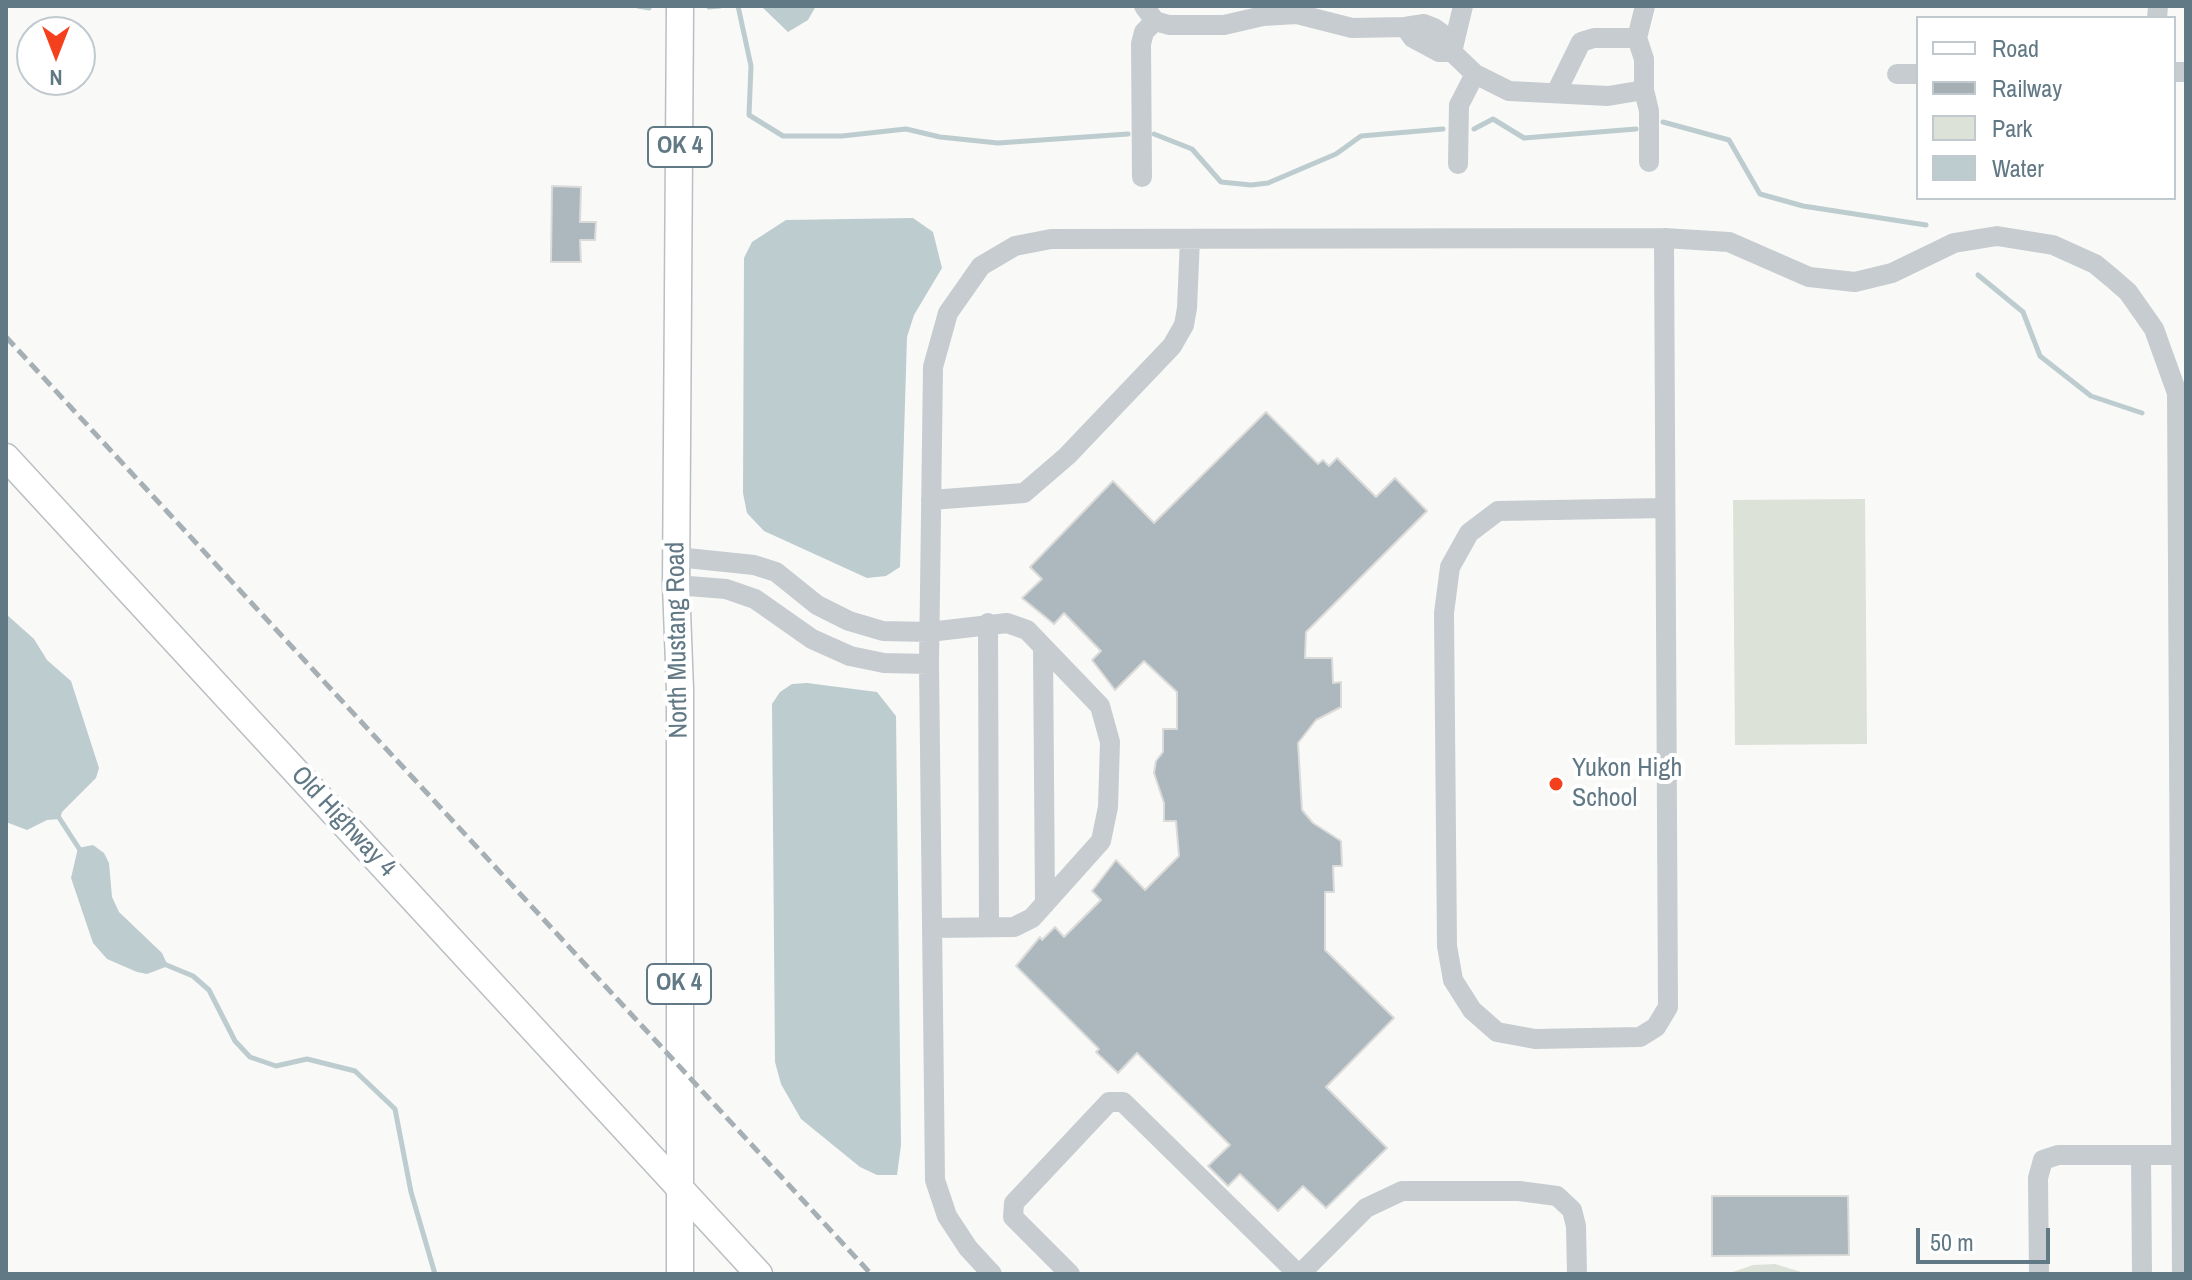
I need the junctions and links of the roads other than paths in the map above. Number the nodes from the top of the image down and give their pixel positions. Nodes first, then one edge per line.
1 (680, 6) edge
2 (1463, 6) edge
3 (1645, 6) edge
4 (1295, 10) edge
5 (1246, 12) edge
6 (1149, 13) edge
7 (1637, 38) junction
8 (1452, 52) junction
9 (1475, 74) junction
10 (1644, 90) junction
11 (1556, 93) junction
12 (1649, 162) dead end
13 (1458, 164) dead end
14 (1142, 177) dead end
15 (1664, 238) junction
16 (1190, 239) junction
17 (6, 457) edge
18 (931, 500) junction
19 (1665, 508) junction
20 (677, 557) junction
21 (676, 585) junction
22 (988, 623) junction
23 (929, 632) junction
24 (1043, 647) junction
25 (929, 664) junction
26 (1045, 904) junction
27 (2183, 908) edge
28 (989, 927) junction
29 (932, 928) junction
30 (2141, 1155) junction
31 (2181, 1155) junction
32 (680, 1188) junction
33 (680, 1274) edge
34 (759, 1274) edge
35 (992, 1274) edge
36 (1070, 1274) edge
37 (1299, 1274) edge
38 (1577, 1274) edge
39 (2039, 1274) edge
40 (2142, 1274) edge
41 (2182, 1274) edge

1 - 20 main road, North Mustang Road / OK 4
2 - 8 street
3 - 7 street
4 - 5 street
4 - 8 street
5 - 6 street
6 - 14 street
7 - 10 street
7 - 11 street
8 - 9 street
9 - 11 street
9 - 13 street
10 - 11 street
10 - 12 street
15 - 16 street
15 - 19 street
15 - 27 street
16 - 18 street
16 - 18 street
17 - 32 main road, Old Highway 4
18 - 23 street
19 - 19 street
20 - 21 main road, North Mustang Road / OK 4
20 - 23 street
21 - 25 street
21 - 32 main road, North Mustang Road / OK 4
22 - 23 street
22 - 24 street
22 - 28 street
23 - 25 street
24 - 26 street
24 - 26 street
25 - 29 street
26 - 28 street
27 - 31 street
28 - 29 street
29 - 35 street
30 - 31 street
30 - 39 street
30 - 40 street
31 - 41 street
32 - 33 main road, North Mustang Road
32 - 34 main road, Old Highway 4
36 - 37 street
37 - 38 street

